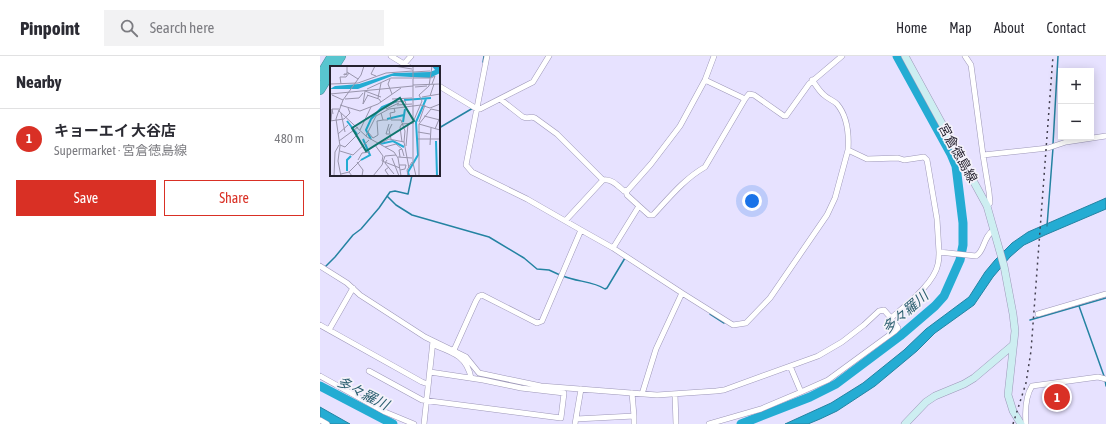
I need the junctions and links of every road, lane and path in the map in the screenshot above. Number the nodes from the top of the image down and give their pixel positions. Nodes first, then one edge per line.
1 (332, 56) edge
2 (341, 56) edge
3 (391, 56) edge
4 (411, 56) edge
5 (487, 56) edge
6 (549, 56) edge
7 (714, 56) edge
8 (842, 56) edge
9 (905, 56) edge
10 (965, 56) edge
11 (404, 64) junction
12 (335, 66) edge
13 (407, 66) edge
14 (330, 74) edge
15 (320, 76) edge
16 (705, 80) junction
17 (812, 80) junction
18 (440, 87) edge
19 (320, 90) edge
20 (500, 98) junction
21 (745, 99) junction
22 (477, 109) junction
23 (1106, 136) edge
24 (848, 150) junction
25 (983, 154) junction
26 (603, 180) junction
27 (626, 191) junction
28 (639, 206) junction
29 (987, 206) junction
30 (566, 220) junction
31 (582, 230) junction
32 (994, 230) junction
33 (613, 248) junction
34 (939, 252) junction
35 (321, 266) edge
36 (353, 288) junction
37 (682, 293) junction
38 (1106, 294) edge
39 (1038, 314) dead end
40 (891, 318) junction
41 (320, 325) edge
42 (328, 330) junction
43 (433, 343) junction
44 (1013, 345) junction
45 (454, 350) junction
46 (790, 366) junction
47 (369, 371) dead end
48 (430, 372) junction
49 (320, 376) edge
50 (471, 378) junction
51 (1106, 379) edge
52 (428, 384) junction
53 (581, 389) junction
54 (801, 392) junction
55 (632, 393) junction
56 (642, 394) junction
57 (675, 394) junction
58 (427, 401) junction
59 (634, 416) junction
60 (320, 420) edge
61 (560, 421) edge
62 (576, 421) edge
63 (327, 424) edge
64 (414, 424) edge
65 (424, 424) edge
66 (634, 424) edge
67 (676, 424) edge
68 (709, 424) edge
69 (905, 424) edge
70 (1021, 424) edge
71 (1026, 424) edge

1 - 15 highway
2 - 12 highway
3 - 11 street
4 - 11 street
5 - 22 street
6 - 20 street
7 - 16 street
8 - 17 street
9 - 29 main road, 宮倉徳島線
10 - 25 street
11 - 13 street
14 - 19 highway
16 - 21 street
16 - 27 street
17 - 21 street
17 - 24 street
18 - 22 street
20 - 22 street
20 - 26 street
21 - 28 street
22 - 30 street
23 - 25 street
24 - 34 street
24 - 37 street
25 - 29 street
26 - 27 street
26 - 30 street
27 - 28 street
28 - 33 street
29 - 32 main road, 宮倉徳島線
30 - 31 street
31 - 33 street
31 - 45 street
32 - 34 street
32 - 44 main road, 宮倉徳島線
33 - 37 street
34 - 40 street
35 - 36 street
36 - 42 street
36 - 43 street
37 - 56 street
38 - 39 street
40 - 46 street
40 - 54 street
41 - 42 street
42 - 52 street
43 - 45 street
43 - 48 street
43 - 50 street
44 - 69 main road
44 - 70 main road
45 - 53 street
46 - 54 street
46 - 57 street
47 - 58 street
48 - 50 street
48 - 52 street
49 - 64 street
50 - 61 street
51 - 71 street
52 - 58 street
53 - 55 street
53 - 62 street
54 - 68 street
55 - 56 street
55 - 59 street
56 - 57 street
57 - 67 street
58 - 61 street
58 - 65 street
59 - 62 street
59 - 66 street
60 - 63 street

